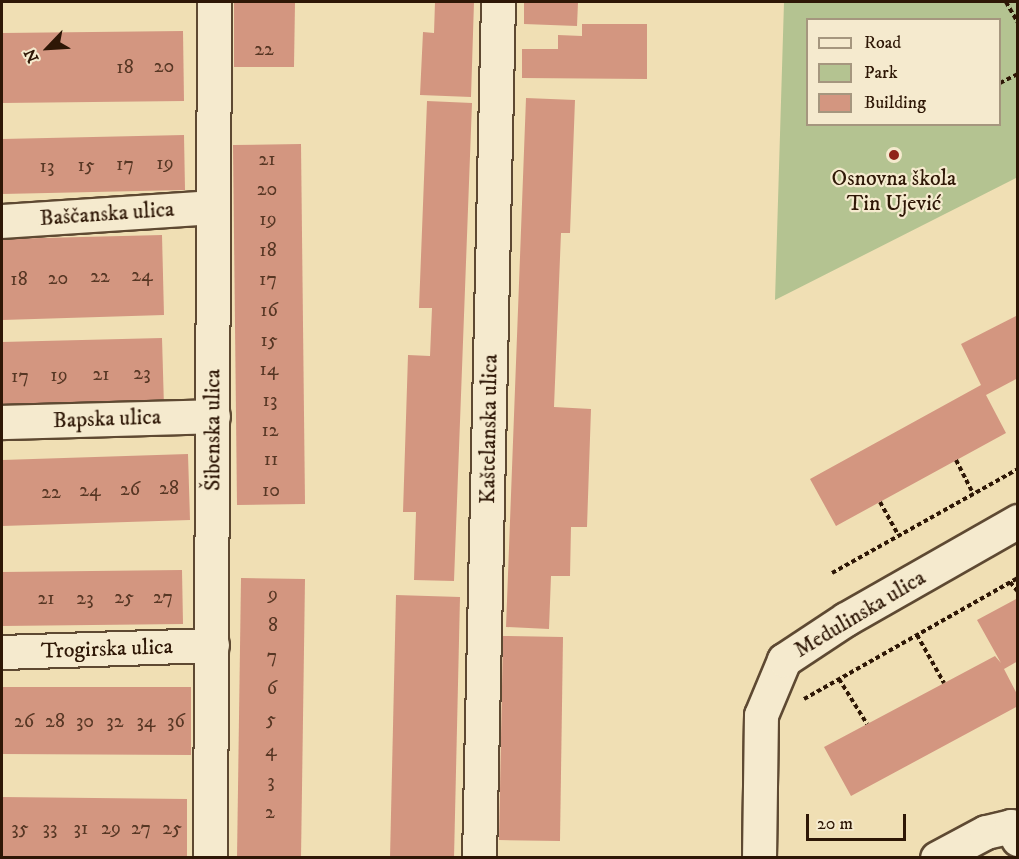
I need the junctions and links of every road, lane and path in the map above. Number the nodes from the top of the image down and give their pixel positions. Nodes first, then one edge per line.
1 (214, 2) edge
2 (498, 2) edge
3 (1006, 2) edge
4 (1017, 23) edge
5 (1017, 74) edge
6 (1001, 82) edge
7 (213, 207) junction
8 (2, 221) edge
9 (213, 416) junction
10 (2, 422) edge
11 (956, 460) dead end
12 (1017, 469) edge
13 (973, 494) junction
14 (880, 502) dead end
15 (1017, 521) edge
16 (898, 536) junction
17 (832, 573) dead end
18 (1017, 578) edge
19 (1010, 582) junction
20 (1017, 592) edge
21 (916, 635) junction
22 (212, 645) junction
23 (2, 652) edge
24 (840, 679) junction
25 (944, 683) dead end
26 (794, 705) dead end
27 (867, 724) dead end
28 (1017, 839) edge
29 (210, 858) edge
30 (479, 858) edge
31 (759, 858) edge
32 (937, 858) edge

1 - 7 street, Šibenska ulica
2 - 30 street, Kaštelanska ulica
3 - 4 path
5 - 6 path
7 - 8 street, Baščanska ulica
7 - 9 street, Šibenska ulica
9 - 10 street, Bapska ulica
9 - 22 street, Šibenska ulica
11 - 13 path
12 - 13 path
13 - 16 path
14 - 16 path
15 - 31 street, Medulinska ulica
16 - 17 path
18 - 19 path
19 - 20 path
19 - 21 path
21 - 24 path
21 - 25 path
22 - 23 street, Trogirska ulica
22 - 29 street, Šibenska ulica
24 - 26 path
24 - 27 path
28 - 32 street

